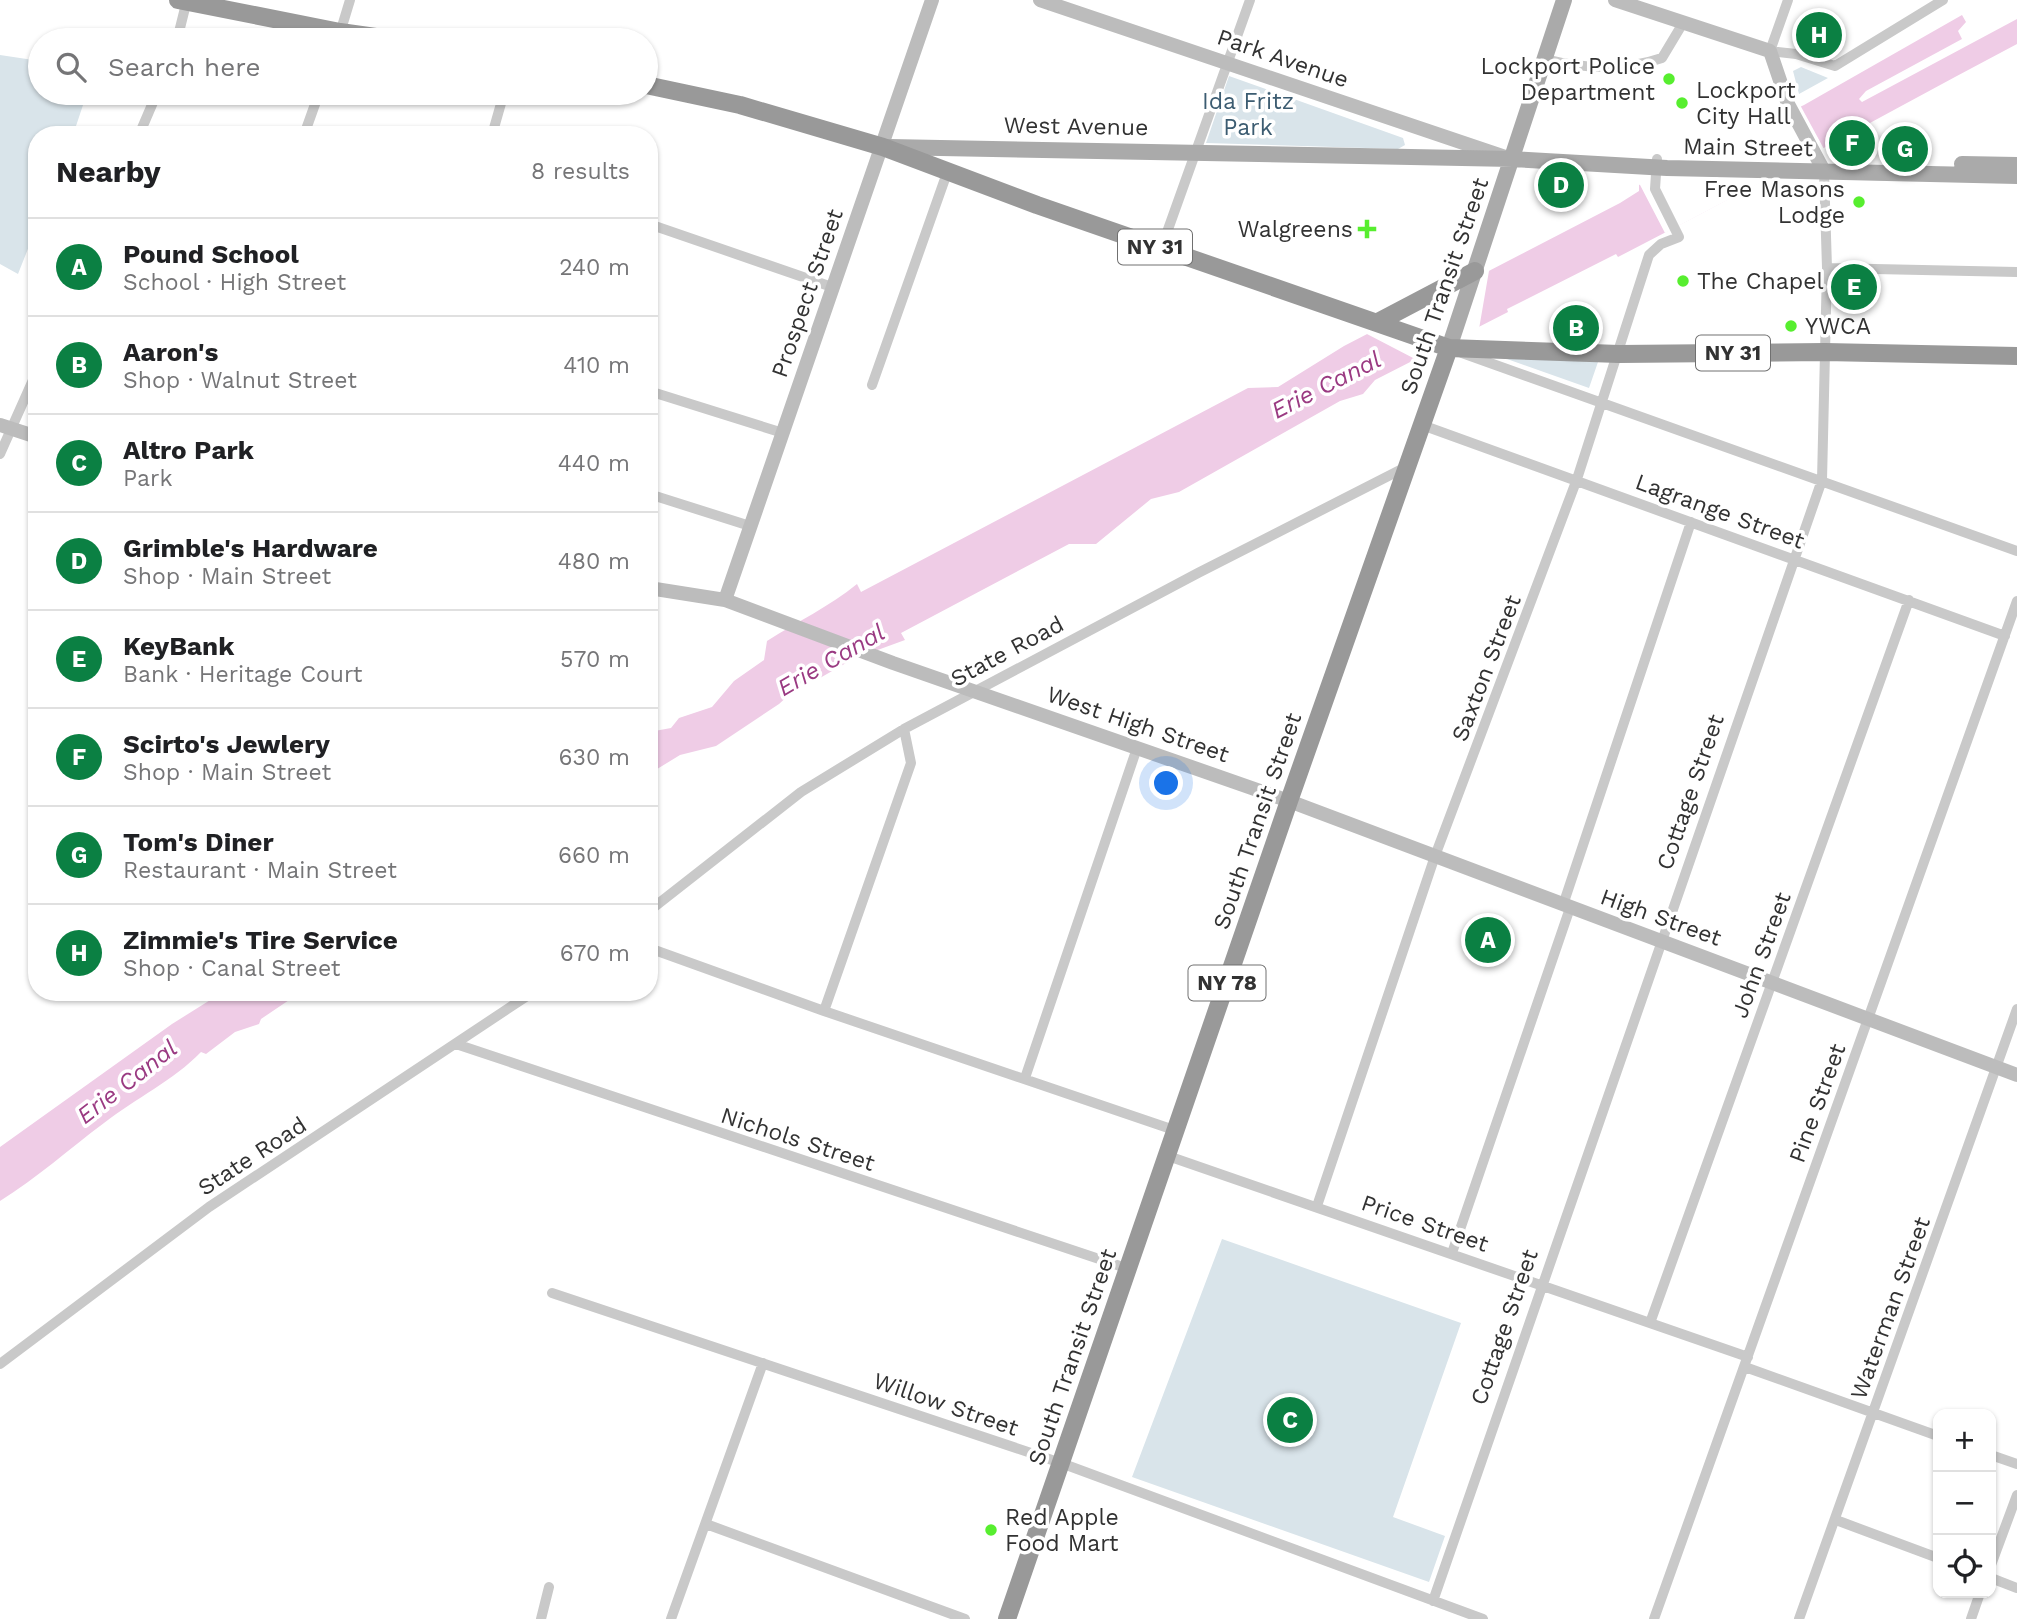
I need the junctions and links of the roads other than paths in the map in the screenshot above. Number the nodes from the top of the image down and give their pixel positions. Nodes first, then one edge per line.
1 (184, 0) edge
2 (351, 0) edge
3 (932, 0) edge
4 (1040, 0) edge
5 (1250, 0) edge
6 (1564, 0) edge
7 (1615, 0) edge
8 (1788, 0) edge
9 (1943, 0) edge
10 (1683, 23) junction
11 (179, 28) edge
12 (305, 28) edge
13 (342, 28) edge
14 (1770, 51) junction
15 (1545, 59) junction
16 (1229, 64) junction
17 (658, 88) edge
18 (152, 105) edge
19 (314, 105) edge
20 (501, 105) edge
21 (143, 126) edge
22 (307, 126) edge
23 (495, 126) edge
24 (883, 147) junction
25 (1196, 153) junction
26 (1513, 159) junction
27 (1815, 163) junction
28 (2017, 165) edge
29 (1663, 166) junction
30 (947, 173) junction
31 (2017, 176) edge
32 (658, 227) edge
33 (1161, 249) junction
34 (1477, 265) junction
35 (1827, 268) junction
36 (2017, 272) edge
37 (832, 287) junction
38 (1372, 320) junction
39 (1448, 346) junction
40 (1825, 352) junction
41 (1619, 354) junction
42 (2017, 356) edge
43 (872, 385) dead end
44 (28, 387) edge
45 (658, 394) edge
46 (1602, 405) junction
47 (1422, 425) junction
48 (6, 427) edge
49 (783, 433) junction
50 (28, 434) edge
51 (0, 454) edge
52 (1408, 466) junction
53 (1577, 479) junction
54 (1822, 480) junction
55 (658, 498) edge
56 (1691, 522) junction
57 (750, 526) junction
58 (2017, 551) edge
59 (1793, 558) junction
60 (658, 589) edge
61 (725, 600) junction
62 (1909, 600) junction
63 (2017, 601) edge
64 (2004, 636) junction
65 (972, 691) junction
66 (904, 729) junction
67 (1137, 748) junction
68 (1289, 801) junction
69 (1436, 856) junction
70 (658, 904) edge
71 (1566, 906) junction
72 (1663, 943) junction
73 (658, 951) edge
74 (1771, 982) junction
75 (520, 1001) edge
76 (2017, 1009) edge
77 (824, 1011) junction
78 (1867, 1021) junction
79 (456, 1044) junction
80 (1996, 1067) junction
81 (2017, 1075) edge
82 (1025, 1078) junction
83 (1177, 1131) junction
84 (1168, 1156) junction
85 (1317, 1206) junction
86 (1452, 1253) junction
87 (1129, 1269) junction
88 (1543, 1285) junction
89 (552, 1293) dead end
90 (1650, 1323) junction
91 (1746, 1362) junction
92 (763, 1363) junction
93 (0, 1364) edge
94 (1873, 1413) junction
95 (1933, 1434) edge
96 (1996, 1457) edge
97 (1061, 1463) junction
98 (2017, 1464) edge
99 (2017, 1494) edge
100 (1836, 1520) junction
101 (706, 1524) junction
102 (1996, 1551) edge
103 (1933, 1557) edge
104 (1996, 1580) edge
105 (548, 1587) dead end
106 (2017, 1588) edge
107 (1978, 1598) edge
108 (1433, 1601) junction
109 (541, 1619) edge
110 (671, 1619) edge
111 (965, 1619) edge
112 (1007, 1619) edge
113 (1483, 1619) edge
114 (1654, 1619) edge
115 (1799, 1619) edge
116 (1971, 1619) edge

1 - 11 street
1 - 12 highway
2 - 13 street
3 - 24 street, Prospect Street
4 - 16 street, Park Avenue
5 - 16 street
6 - 15 main road, NY 78
7 - 10 street
8 - 14 street
9 - 14 street
10 - 14 street
10 - 15 street
14 - 27 street, Cottage Street
15 - 26 main road, NY 78
16 - 25 street
16 - 26 street, Park Avenue
17 - 24 highway, West Avenue / NY 31
18 - 21 street
19 - 22 street
20 - 23 street
24 - 25 main road, West Avenue
24 - 30 highway, NY 31
24 - 37 street, Prospect Street
25 - 26 main road, West Avenue
25 - 33 street
26 - 29 main road, Main Street
26 - 34 main road, South Transit Street / NY 78
27 - 28 main road, Main Street
27 - 29 main road, Main Street
27 - 29 main road, Main Street
27 - 31 main road, Main Street
27 - 35 street, Cottage Street
29 - 41 street, Saxton Street
30 - 33 highway, NY 31
30 - 43 street
32 - 37 street
33 - 38 highway, NY 31
34 - 38 highway
34 - 39 main road, South Transit Street / NY 78
35 - 36 street
35 - 40 street, Cottage Street
37 - 49 street, Prospect Street
38 - 39 highway, NY 31
39 - 41 highway, NY 31
39 - 46 street
39 - 47 highway, South Transit Street / NY 78
40 - 41 highway, NY 31
40 - 42 highway, NY 31
40 - 54 street, Cottage Street
41 - 46 street, Saxton Street
44 - 48 street
45 - 49 street
46 - 53 street, Saxton Street
46 - 54 street
47 - 52 highway, South Transit Street / NY 78
47 - 53 street, Lagrange Street
48 - 50 street
48 - 51 street
49 - 57 street, Prospect Street
52 - 65 street, State Road
52 - 68 highway, South Transit Street / NY 78
53 - 56 street, Lagrange Street
53 - 69 street, Saxton Street
54 - 58 street
54 - 59 street, Cottage Street
55 - 57 street
56 - 59 street, Lagrange Street
56 - 71 street
57 - 61 street, Prospect Street
59 - 62 street, Lagrange Street
59 - 72 street, Cottage Street
60 - 61 street, West High Street
61 - 65 street, West High Street
62 - 64 street, Lagrange Street
62 - 74 street, John Street
63 - 64 street, Pine Street
64 - 78 street, Pine Street
65 - 66 street, State Road
65 - 67 street, West High Street
66 - 70 street, State Road
66 - 77 street
67 - 68 street, West High Street
67 - 82 street
68 - 69 street, High Street
68 - 83 highway, South Transit Street / NY 78
69 - 71 street, High Street
69 - 85 street, Saxton Street
71 - 72 street, High Street
71 - 86 street
72 - 74 street, High Street
72 - 88 street, Cottage Street
73 - 77 street
74 - 78 street, High Street
74 - 90 street, John Street
75 - 79 street, State Road
76 - 80 street, Waterman Street
77 - 82 street
78 - 80 street, High Street
78 - 91 street, Pine Street
79 - 87 street, Nichols Street
79 - 93 street, State Road
80 - 81 street, High Street
80 - 94 street, Waterman Street
82 - 83 street
83 - 84 highway, South Transit Street / NY 78
84 - 85 street, Price Street
84 - 87 highway, South Transit Street / NY 78
85 - 86 street, Price Street
86 - 88 street, Price Street
87 - 97 highway, South Transit Street / NY 78
88 - 90 street, Price Street
88 - 108 street, Cottage Street
89 - 92 street, Willow Street
90 - 91 street, Price Street
91 - 94 street, Price Street
91 - 114 street, Pine Street
92 - 97 street, Willow Street
92 - 101 street
94 - 95 street, Price Street
94 - 100 street, Waterman Street
96 - 98 street
97 - 108 street, Willow Street
97 - 112 highway, South Transit Street / NY 78
99 - 102 street
100 - 103 street
100 - 115 street, Waterman Street
101 - 110 street
101 - 111 street
104 - 106 street
105 - 109 street
107 - 116 street
108 - 113 street, Willow Street

